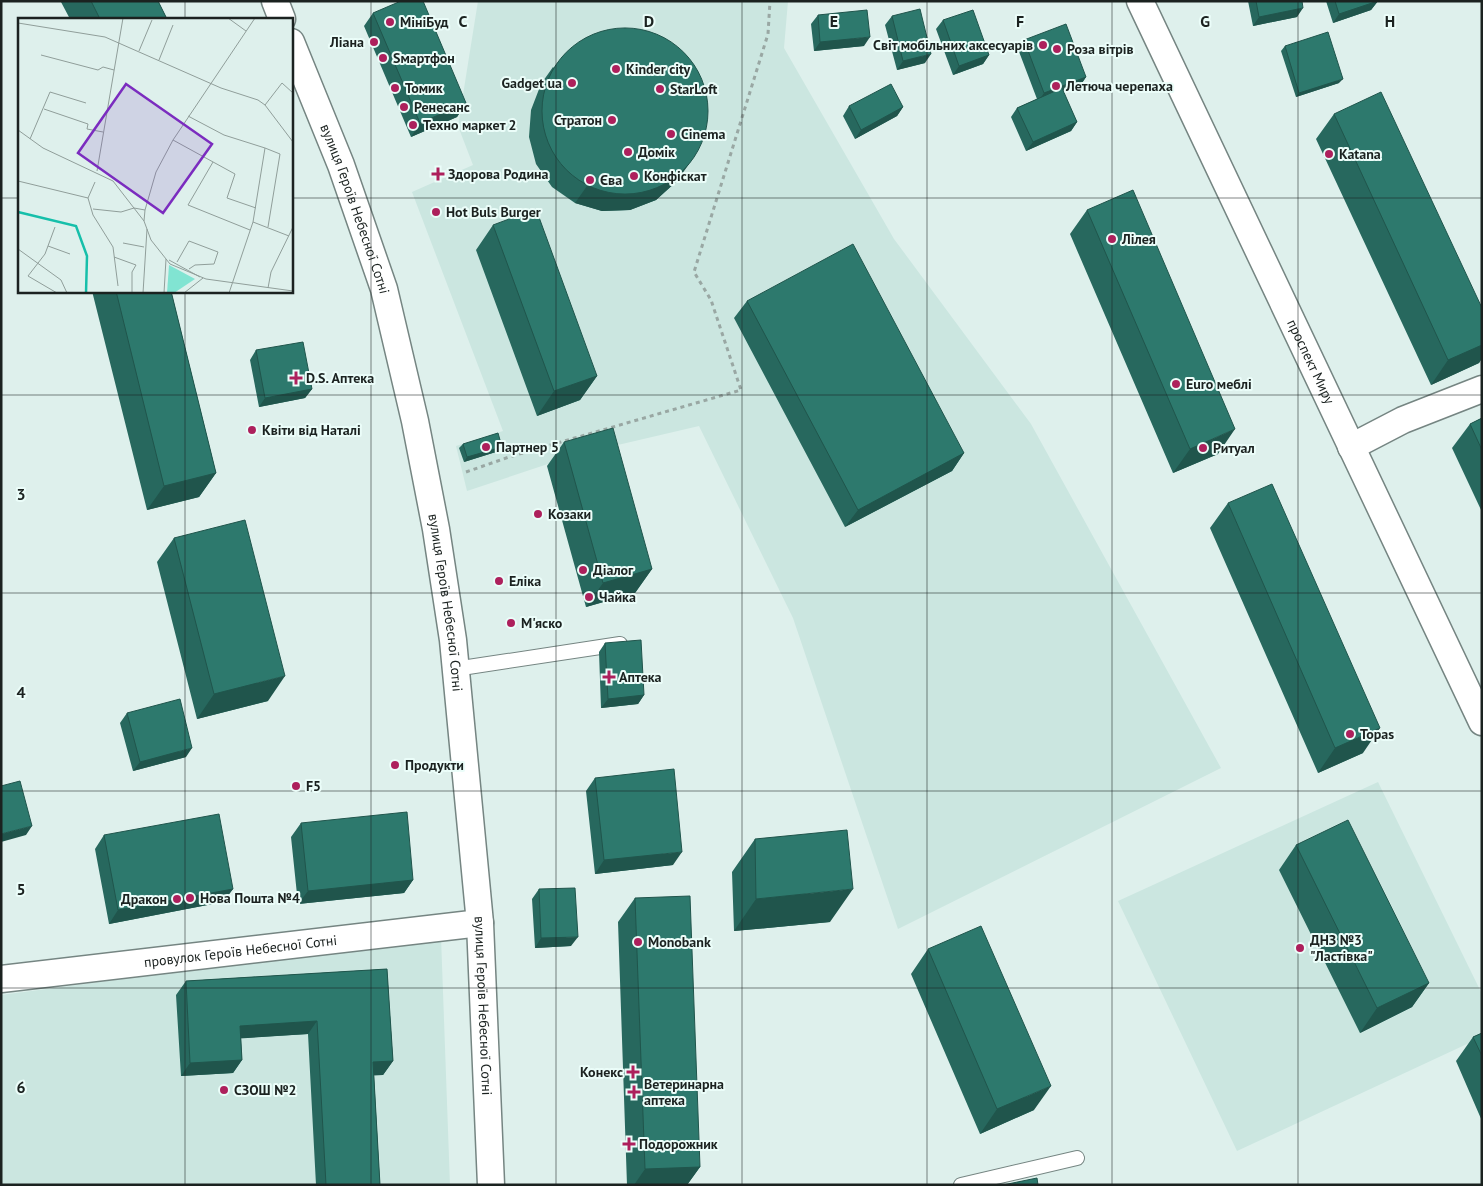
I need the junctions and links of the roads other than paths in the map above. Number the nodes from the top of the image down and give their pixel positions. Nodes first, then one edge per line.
1 (275, 1) edge
2 (1140, 1) edge
3 (282, 18) edge
4 (292, 44) edge
5 (1482, 389) edge
6 (1351, 447) junction
7 (634, 642) edge
8 (455, 669) junction
9 (1482, 722) edge
10 (480, 923) junction
11 (1, 979) edge
12 (1077, 1158) dead end
13 (492, 1185) edge
14 (961, 1185) edge

1 - 3 street
2 - 6 street, проспект Миру
4 - 8 street, вулиця Героїв Небесної Сотні
5 - 6 street
6 - 9 street, проспект Миру
7 - 8 lane
8 - 10 street, вулиця Героїв Небесної Сотні
10 - 11 street, провулок Героїв Небесної Сотні
10 - 13 street, вулиця Героїв Небесної Сотні
12 - 14 lane

